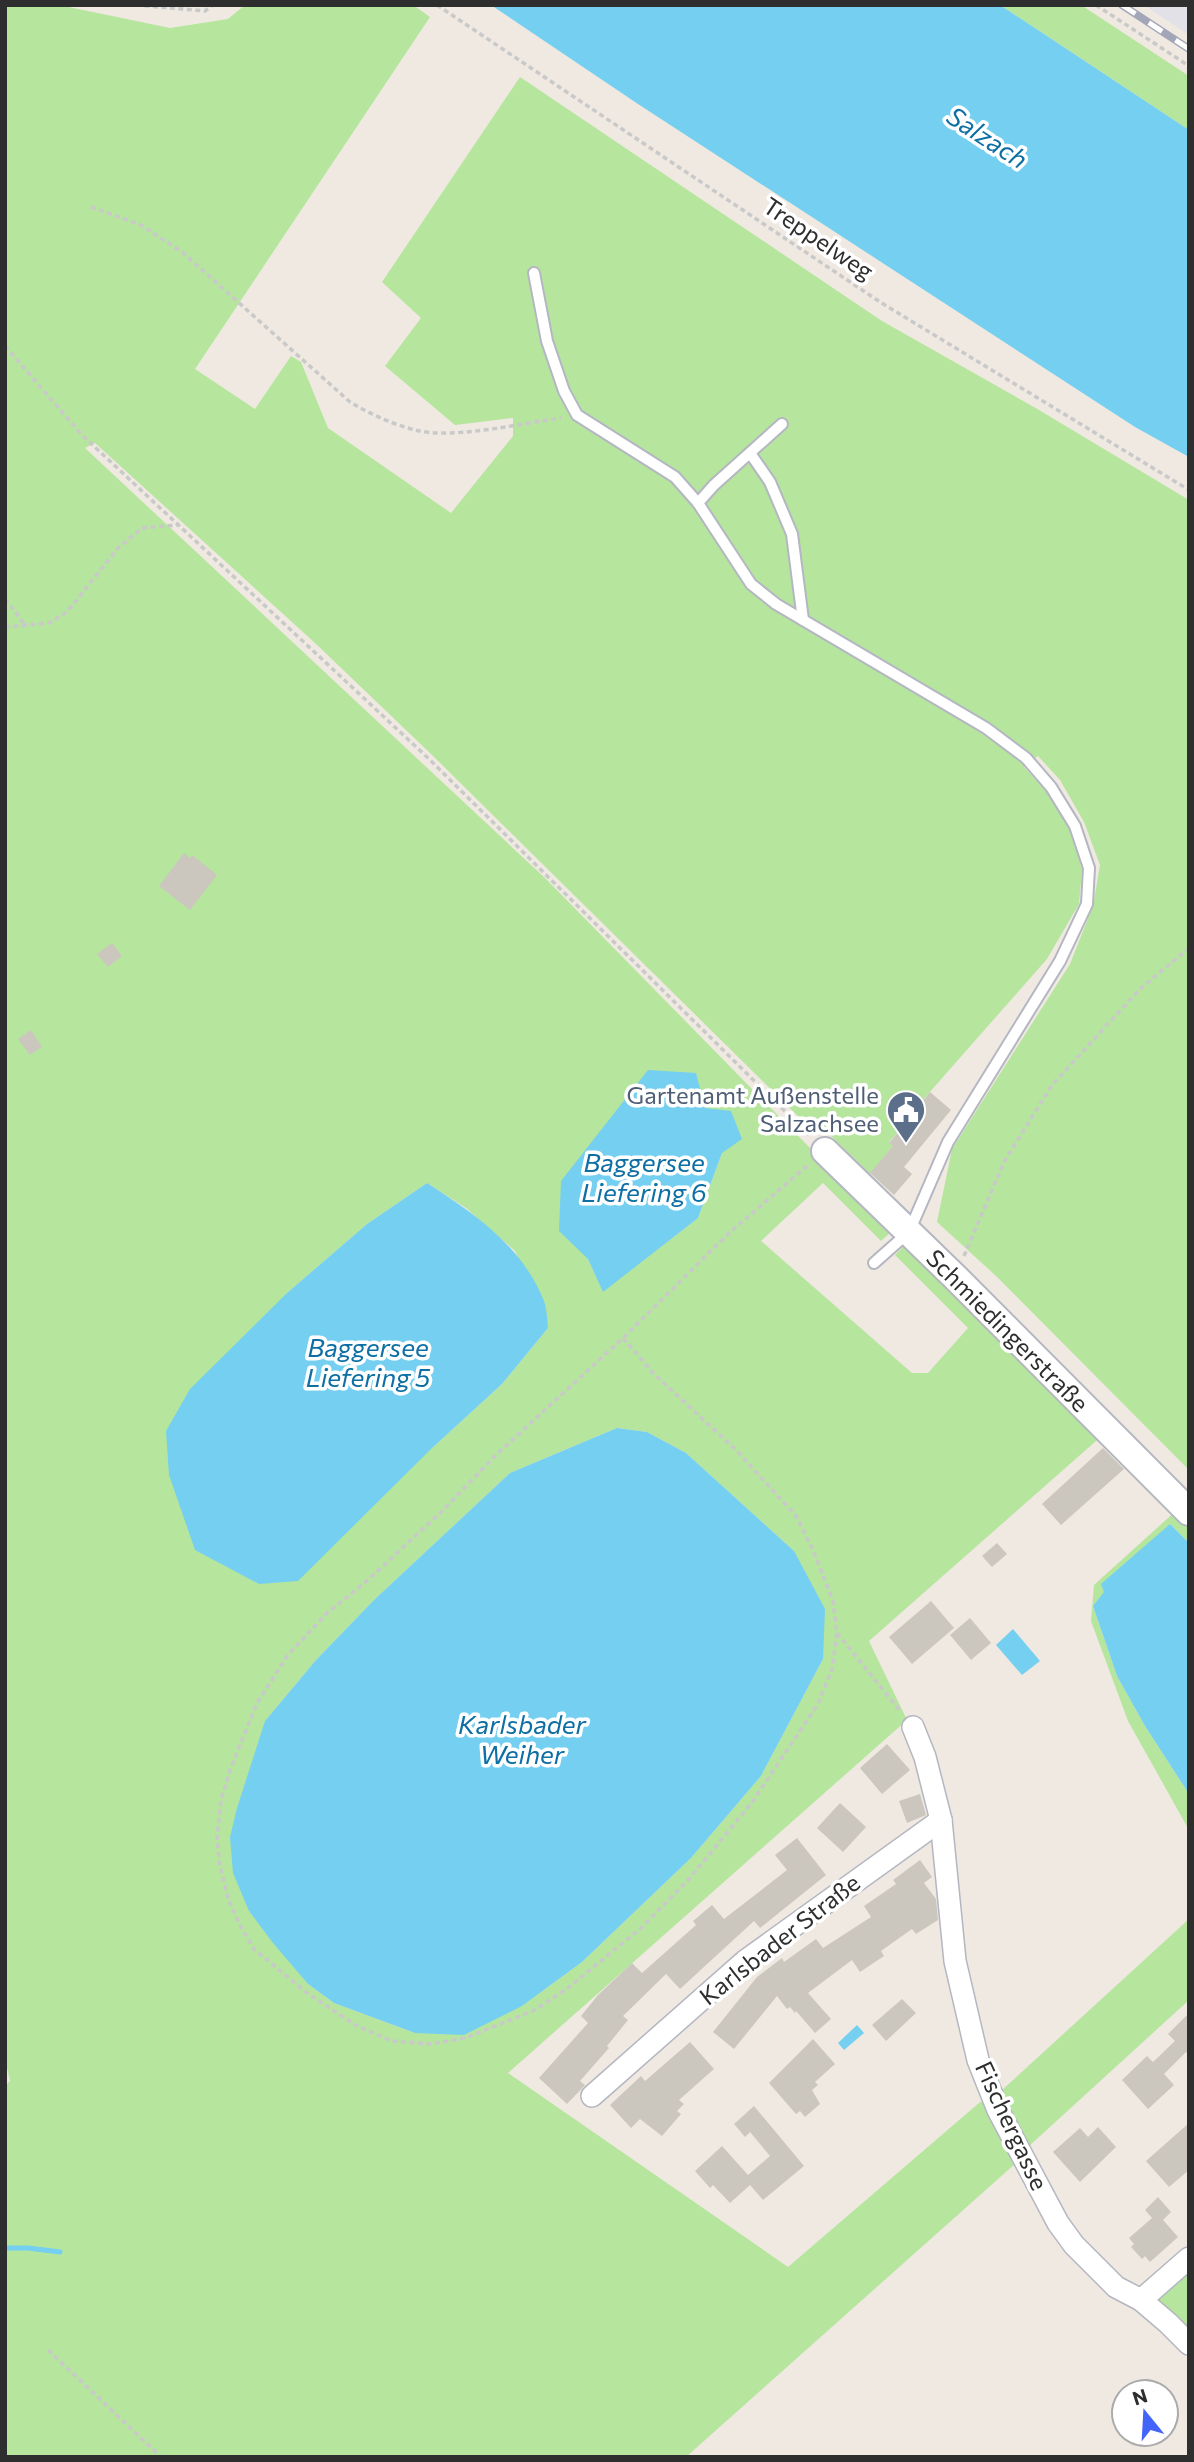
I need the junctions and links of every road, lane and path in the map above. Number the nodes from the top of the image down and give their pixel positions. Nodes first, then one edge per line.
1 (135, 5) edge
2 (213, 5) edge
3 (437, 5) edge
4 (1096, 5) edge
5 (1189, 66) edge
6 (91, 207) dead end
7 (534, 273) dead end
8 (5, 346) edge
9 (578, 415) junction
10 (782, 424) dead end
11 (750, 453) junction
12 (1189, 490) edge
13 (698, 503) junction
14 (177, 525) junction
15 (5, 599) edge
16 (803, 620) junction
17 (26, 626) junction
18 (5, 627) edge
19 (1189, 948) edge
20 (825, 1151) junction
21 (909, 1232) junction
22 (874, 1264) dead end
23 (955, 1277) junction
24 (623, 1338) junction
25 (1189, 1512) edge
26 (837, 1633) junction
27 (914, 1727) joint
28 (942, 1820) junction
29 (592, 2096) dead end
30 (1189, 2258) edge
31 (1141, 2300) junction
32 (1189, 2344) edge
33 (48, 2350) dead end
34 (161, 2457) edge

1 - 2 path
3 - 12 path, Treppelweg
4 - 5 path
6 - 9 path
7 - 9 lane
8 - 14 path
9 - 13 lane
10 - 11 lane
11 - 13 lane
11 - 16 lane
13 - 16 lane
14 - 17 path
14 - 20 path
15 - 17 path
16 - 21 lane
17 - 18 path
19 - 23 path
20 - 21 street, Schmiedingerstraße
20 - 24 path
21 - 22 lane
21 - 23 street, Schmiedingerstraße
23 - 25 street, Schmiedingerstraße
24 - 26 path
24 - 26 path
26 - 27 path
27 - 28 street, Fischergasse
28 - 29 street, Karlsbader Straße
28 - 31 street, Fischergasse
30 - 31 street
31 - 32 street, Fischergasse
33 - 34 path

